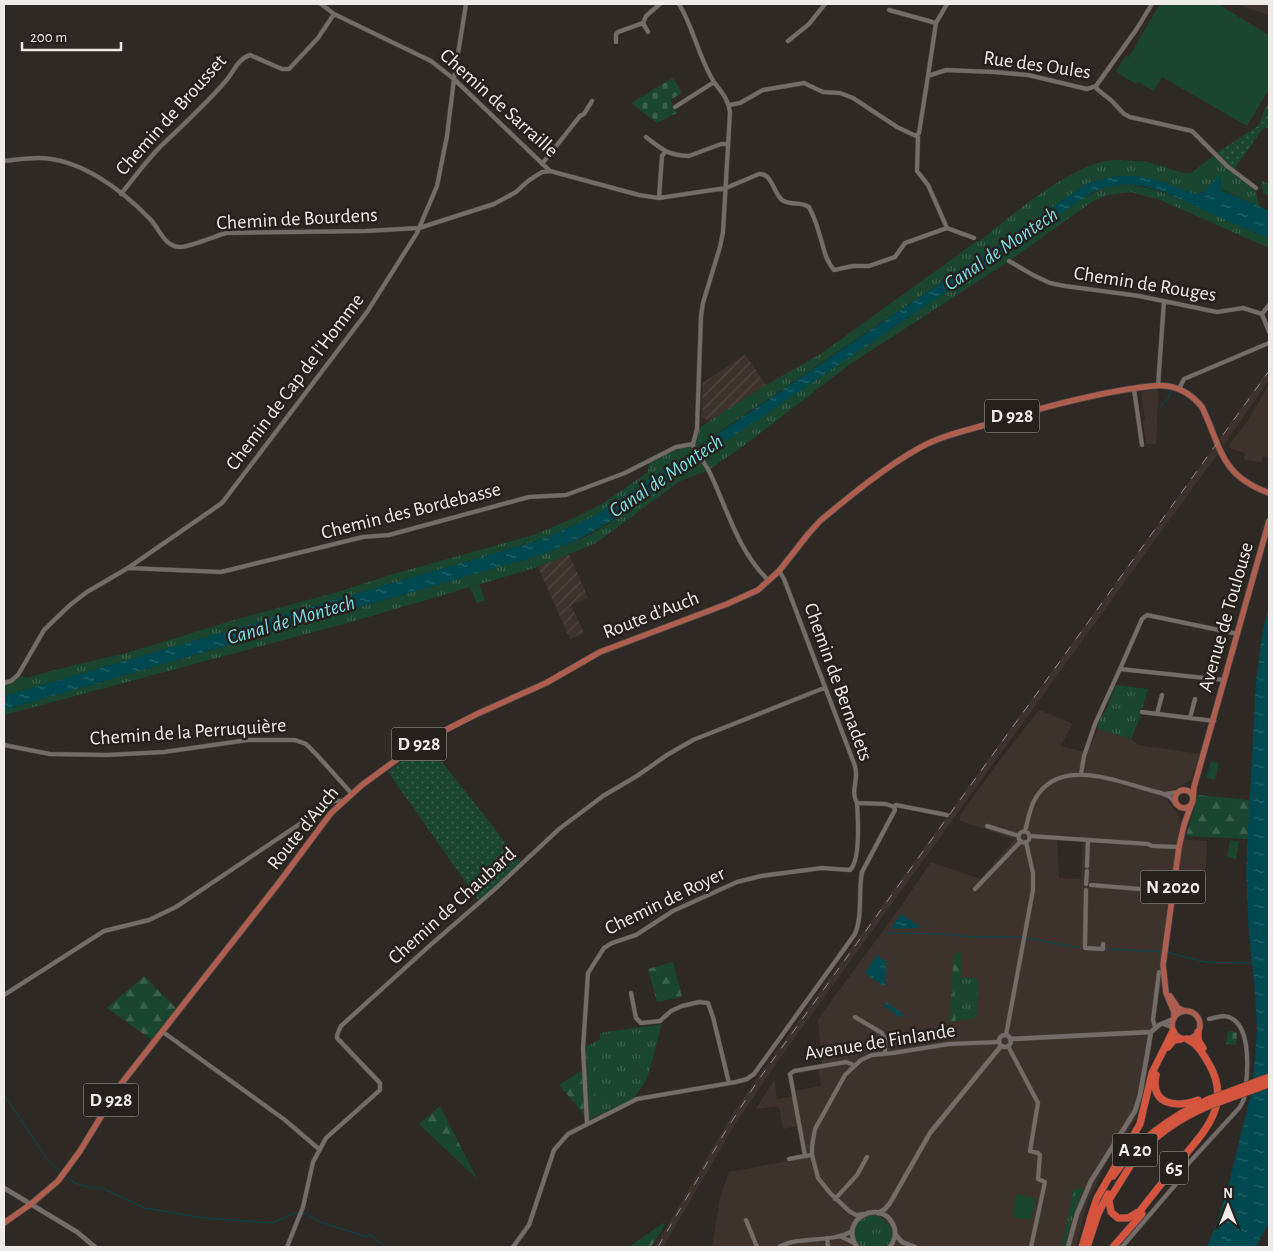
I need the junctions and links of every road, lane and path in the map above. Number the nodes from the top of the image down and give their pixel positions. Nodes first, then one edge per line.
1 (321, 4) edge
2 (466, 4) edge
3 (660, 4) edge
4 (679, 4) edge
5 (825, 4) edge
6 (947, 4) edge
7 (1152, 4) edge
8 (889, 10) dead end
9 (334, 14) junction
10 (643, 23) junction
11 (936, 23) junction
12 (648, 32) dead end
13 (788, 41) dead end
14 (616, 42) dead end
15 (928, 76) junction
16 (454, 79) junction
17 (714, 82) junction
18 (1096, 86) junction
19 (592, 101) dead end
20 (729, 105) junction
21 (675, 107) dead end
22 (916, 136) junction
23 (646, 137) dead end
24 (728, 144) junction
25 (665, 152) junction
26 (4, 161) edge
27 (542, 164) junction
28 (550, 171) junction
29 (726, 188) junction
30 (1256, 188) dead end
31 (121, 194) junction
32 (659, 198) junction
33 (419, 228) junction
34 (948, 228) junction
35 (974, 238) dead end
36 (1009, 261) dead end
37 (1164, 300) junction
38 (1269, 305) edge
39 (1262, 314) junction
40 (1269, 332) edge
41 (1269, 343) edge
42 (1158, 386) junction
43 (1134, 389) junction
44 (1179, 389) junction
45 (694, 444) junction
46 (1142, 445) dead end
47 (1256, 487) junction
48 (1269, 487) edge
49 (1269, 493) edge
50 (1269, 521) edge
51 (128, 568) junction
52 (779, 571) junction
53 (770, 582) junction
54 (1238, 634) junction
55 (1120, 669) junction
56 (1225, 680) junction
57 (4, 683) edge
58 (824, 688) junction
59 (1162, 695) dead end
60 (1195, 699) dead end
61 (1142, 712) dead end
62 (1157, 714) junction
63 (1190, 718) junction
64 (1214, 721) junction
65 (4, 745) edge
66 (1081, 774) junction
67 (1198, 777) junction
68 (1181, 791) junction
69 (1161, 793) junction
70 (352, 794) junction
71 (1193, 798) junction
72 (344, 800) junction
73 (857, 803) junction
74 (1178, 805) junction
75 (1191, 805) junction
76 (894, 807) junction
77 (947, 815) dead end
78 (1184, 825) junction
79 (987, 826) dead end
80 (1025, 831) junction
81 (1019, 836) junction
82 (1030, 836) junction
83 (1088, 840) junction
84 (1024, 842) junction
85 (1179, 847) junction
86 (976, 889) dead end
87 (1140, 889) dead end
88 (1086, 890) dead end
89 (1103, 944) dead end
90 (1159, 972) dead end
91 (1165, 986) junction
92 (631, 993) dead end
93 (4, 995) edge
94 (1184, 1011) junction
95 (856, 1017) dead end
96 (1173, 1018) junction
97 (1209, 1019) dead end
98 (1162, 1024) junction
99 (1155, 1027) junction
100 (1172, 1029) junction
101 (163, 1032) junction
102 (1151, 1032) junction
103 (1198, 1032) junction
104 (1008, 1037) junction
105 (1184, 1039) junction
106 (1000, 1044) junction
107 (1008, 1046) junction
108 (885, 1054) junction
109 (854, 1065) junction
110 (1269, 1077) edge
111 (729, 1084) junction
112 (1269, 1084) edge
113 (1209, 1100) junction
114 (587, 1123) junction
115 (320, 1150) junction
116 (812, 1155) junction
117 (1137, 1155) junction
118 (805, 1156) junction
119 (867, 1157) dead end
120 (789, 1159) dead end
121 (4, 1188) edge
122 (836, 1199) junction
123 (31, 1204) junction
124 (890, 1204) junction
125 (849, 1211) junction
126 (878, 1213) junction
127 (864, 1214) junction
128 (888, 1218) junction
129 (1090, 1219) junction
130 (746, 1220) dead end
131 (4, 1223) edge
132 (854, 1224) junction
133 (852, 1231) junction
134 (895, 1234) junction
135 (840, 1237) junction
136 (827, 1238) junction
137 (856, 1245) edge
138 (907, 1245) junction
139 (95, 1247) edge
140 (287, 1247) edge
141 (513, 1247) edge
142 (757, 1247) edge
143 (779, 1247) edge
144 (828, 1247) edge
145 (890, 1247) edge
146 (915, 1247) edge
147 (1031, 1247) edge
148 (1068, 1247) edge
149 (1082, 1247) edge
150 (1087, 1247) edge
151 (1112, 1247) edge
152 (1122, 1247) edge

1 - 9 street, Chemin de Sarraille
2 - 16 street, Chemin de Cap de l'Homme
3 - 10 street
4 - 17 street
5 - 13 street
6 - 11 street
7 - 18 street
8 - 11 street
9 - 16 street, Chemin de Sarraille
9 - 31 street, Chemin de Brousset
10 - 12 street
10 - 14 street
11 - 15 street
15 - 18 street, Rue des Oules
15 - 22 street
16 - 27 street, Chemin de Sarraille
16 - 33 street, Chemin de Cap de l'Homme
17 - 20 street
17 - 21 street
18 - 30 street, Rue des Oules
19 - 27 street
20 - 22 street
20 - 24 street
22 - 34 street
23 - 25 street
24 - 25 street
24 - 29 street
25 - 32 street
26 - 31 street, Chemin de Bourdens
27 - 28 street, Chemin de Sarraille
28 - 32 street, Chemin de Sarraille
28 - 33 street, Chemin de Bourdens
29 - 32 street, Chemin de Sarraille
29 - 34 street, Chemin de Sarraille
29 - 45 street
31 - 33 street, Chemin de Bourdens
33 - 51 street, Chemin de Cap de l'Homme
34 - 35 street
36 - 37 street, Chemin de Rouges
37 - 39 street, Chemin de Rouges
37 - 42 street
38 - 39 street
39 - 40 street
41 - 44 street
42 - 43 main road, D 928
42 - 44 main road, D 928
43 - 46 street
43 - 52 main road, D 928
44 - 47 main road, D 928
45 - 51 street, Chemin des Bordebasse
45 - 53 street
47 - 48 main road
47 - 49 main road
50 - 54 main road, Avenue de Toulouse
51 - 57 street, Chemin de Cap de l'Homme
52 - 53 main road, D 928
52 - 58 street, Chemin de Bernadets
53 - 70 main road, Route d'Auch / D 928
54 - 55 street
54 - 56 main road, Avenue de Toulouse
55 - 56 street
55 - 66 street
56 - 64 main road, Avenue de Toulouse
58 - 73 street, Chemin de Bernadets
58 - 115 street, Chemin de Chaubard
59 - 62 street
60 - 63 street, Avenue de Toulouse
61 - 62 street, Avenue de Toulouse
62 - 63 street, Avenue de Toulouse
63 - 64 street, Avenue de Toulouse
64 - 67 main road, Avenue de Toulouse
65 - 70 street, Chemin de la Perruquière
66 - 69 street
66 - 80 street
67 - 68 main road
67 - 71 main road, Avenue de Toulouse
68 - 69 street
68 - 71 main road
68 - 74 main road
69 - 74 street
70 - 72 main road, Route d'Auch / D 928
71 - 75 main road
72 - 93 street
72 - 101 main road, Route d'Auch / D 928
73 - 76 street
73 - 114 street, Chemin de Royer
74 - 75 main road
74 - 78 main road
75 - 78 main road
76 - 77 street
76 - 111 street
78 - 85 main road, N 2020
79 - 81 street
80 - 81 street
80 - 82 street
81 - 84 street
82 - 83 street
82 - 84 street
83 - 85 street
83 - 87 street
84 - 86 street
84 - 104 street
85 - 91 main road, N 2020
88 - 89 street
90 - 99 street
91 - 94 main road, N 2020
91 - 96 main road, N 2020
92 - 111 street
94 - 96 main road
94 - 103 main road
95 - 108 street
96 - 98 street
96 - 100 main road
97 - 152 street
98 - 99 street
98 - 100 street
99 - 102 street
100 - 105 main road
100 - 129 highway
101 - 115 street
101 - 123 main road, Route d'Auch / D 928
102 - 104 street
102 - 148 street
103 - 105 main road
103 - 151 highway, 65
104 - 106 street
104 - 107 street
105 - 113 highway
105 - 117 highway, 65
106 - 107 street
106 - 108 street, Avenue de Finlande
106 - 124 street
107 - 147 street
108 - 109 street, Avenue de Finlande
109 - 116 street
109 - 118 street, Avenue de Finlande
110 - 113 highway, bridge
111 - 114 street
112 - 113 highway, A 20, bridge
113 - 117 highway, A 20
113 - 129 highway, A 20
114 - 141 street
115 - 140 street, Chemin de Chaubard
116 - 118 street
116 - 122 street
117 - 150 highway, A 20
118 - 120 street
119 - 122 street
121 - 123 street
122 - 125 street
123 - 131 main road, Route d'Auch / D 928
123 - 139 street
124 - 126 street
124 - 128 street
125 - 127 street
125 - 132 street
126 - 127 street
126 - 128 street
127 - 132 street
128 - 134 street
129 - 149 highway, A 20
130 - 142 street
132 - 133 street
133 - 135 street
133 - 137 street
134 - 138 street
134 - 145 street
135 - 136 street
135 - 137 street
136 - 143 street
136 - 144 street
138 - 145 street
138 - 146 street

